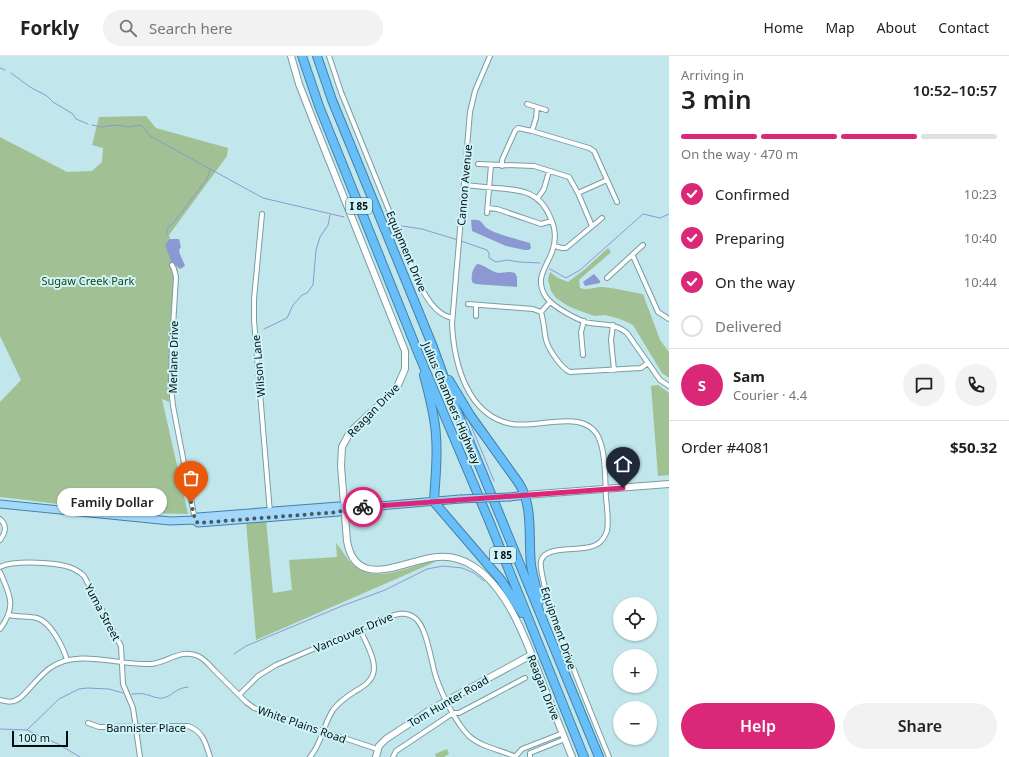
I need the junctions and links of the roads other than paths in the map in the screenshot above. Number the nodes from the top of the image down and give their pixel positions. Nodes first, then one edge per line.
1 (291, 56) edge
2 (302, 56) edge
3 (317, 56) edge
4 (329, 56) edge
5 (490, 56) edge
6 (527, 104) dead end
7 (537, 108) junction
8 (546, 110) dead end
9 (532, 131) junction
10 (478, 164) dead end
11 (491, 165) junction
12 (502, 166) junction
13 (550, 171) junction
14 (607, 180) junction
15 (465, 185) junction
16 (489, 187) junction
17 (578, 193) junction
18 (537, 199) junction
19 (617, 202) dead end
20 (262, 214) dead end
21 (602, 218) dead end
22 (552, 221) junction
23 (592, 226) junction
24 (643, 245) dead end
25 (554, 246) junction
26 (633, 256) junction
27 (172, 265) dead end
28 (607, 278) dead end
29 (550, 302) junction
30 (468, 304) dead end
31 (476, 305) junction
32 (541, 312) junction
33 (476, 316) dead end
34 (452, 318) junction
35 (669, 319) edge
36 (584, 321) junction
37 (613, 325) junction
38 (433, 347) junction
39 (419, 355) junction
40 (583, 355) dead end
41 (648, 363) junction
42 (614, 370) junction
43 (669, 386) edge
44 (669, 484) edge
45 (606, 489) junction
46 (525, 495) junction
47 (434, 502) junction
48 (0, 504) edge
49 (345, 509) junction
50 (270, 514) junction
51 (0, 519) edge
52 (195, 520) junction
53 (0, 540) edge
54 (0, 566) edge
55 (0, 572) edge
56 (9, 615) junction
57 (544, 621) junction
58 (532, 628) junction
59 (0, 629) edge
60 (360, 629) junction
61 (531, 655) junction
62 (67, 660) junction
63 (123, 662) junction
64 (525, 678) dead end
65 (239, 695) junction
66 (0, 700) edge
67 (446, 700) junction
68 (453, 713) junction
69 (88, 723) dead end
70 (136, 726) junction
71 (323, 732) junction
72 (564, 736) junction
73 (377, 749) junction
74 (513, 756) edge
75 (140, 757) edge
76 (210, 757) edge
77 (310, 757) edge
78 (376, 757) edge
79 (393, 757) edge
80 (530, 757) edge
81 (572, 757) edge
82 (584, 757) edge
83 (598, 757) edge
84 (609, 757) edge

1 - 49 street, Reagan Drive
2 - 39 highway, Julius Chambers Highway / I 85
3 - 38 highway, Julius Chambers Highway / I 85
4 - 34 street, Equipment Drive
5 - 15 street, Cannon Avenue
6 - 7 street
7 - 8 street
7 - 9 street
9 - 12 street
9 - 14 street
10 - 11 street
11 - 12 street
11 - 16 street
12 - 13 street
13 - 17 street
13 - 18 street
14 - 17 street
14 - 19 street
15 - 16 street
15 - 34 street, Cannon Avenue
16 - 18 street
16 - 22 street
17 - 23 street
18 - 22 street
20 - 50 street, Wilson Lane
21 - 23 street
22 - 25 street
23 - 25 street
24 - 26 street
25 - 29 street
26 - 28 street
26 - 35 street
27 - 52 street, Merlane Drive
29 - 32 street
29 - 36 street
30 - 31 street
31 - 32 street
31 - 33 street
32 - 42 street
34 - 45 street, Equipment Drive
36 - 37 street
36 - 40 street
37 - 41 street
37 - 42 street
38 - 46 highway
38 - 57 highway, Julius Chambers Highway / I 85
39 - 47 highway
39 - 58 highway, Julius Chambers Highway / I 85
41 - 42 street
41 - 43 street
44 - 45 street
45 - 46 street
45 - 84 street, Equipment Drive
46 - 47 main road, bridge
46 - 57 highway
47 - 49 main road
47 - 58 highway
48 - 52 main road
49 - 50 main road
49 - 61 street, Reagan Drive
50 - 52 main road
51 - 53 street
54 - 63 street, Yuma Street
55 - 56 street
56 - 59 street
56 - 62 street
57 - 83 highway, Julius Chambers Highway / I 85
58 - 82 highway, Julius Chambers Highway / I 85
60 - 65 street, Vancouver Drive
60 - 67 street, Vancouver Drive
60 - 71 street
61 - 67 street, Tom Hunter Road
61 - 72 street, Reagan Drive
62 - 63 street, White Plains Road
62 - 66 street, White Plains Road
63 - 65 street, White Plains Road
63 - 70 street, Yuma Street
64 - 68 street
65 - 71 street, White Plains Road
67 - 68 street, Vancouver Drive
67 - 73 street, Tom Hunter Road
68 - 74 street, Vancouver Drive
68 - 79 street
69 - 70 street, Bannister Place
70 - 75 street, Yuma Street
70 - 76 street, Bannister Place
71 - 73 street, White Plains Road
71 - 77 street
72 - 74 street
72 - 80 street
72 - 81 street, Reagan Drive
73 - 78 street

